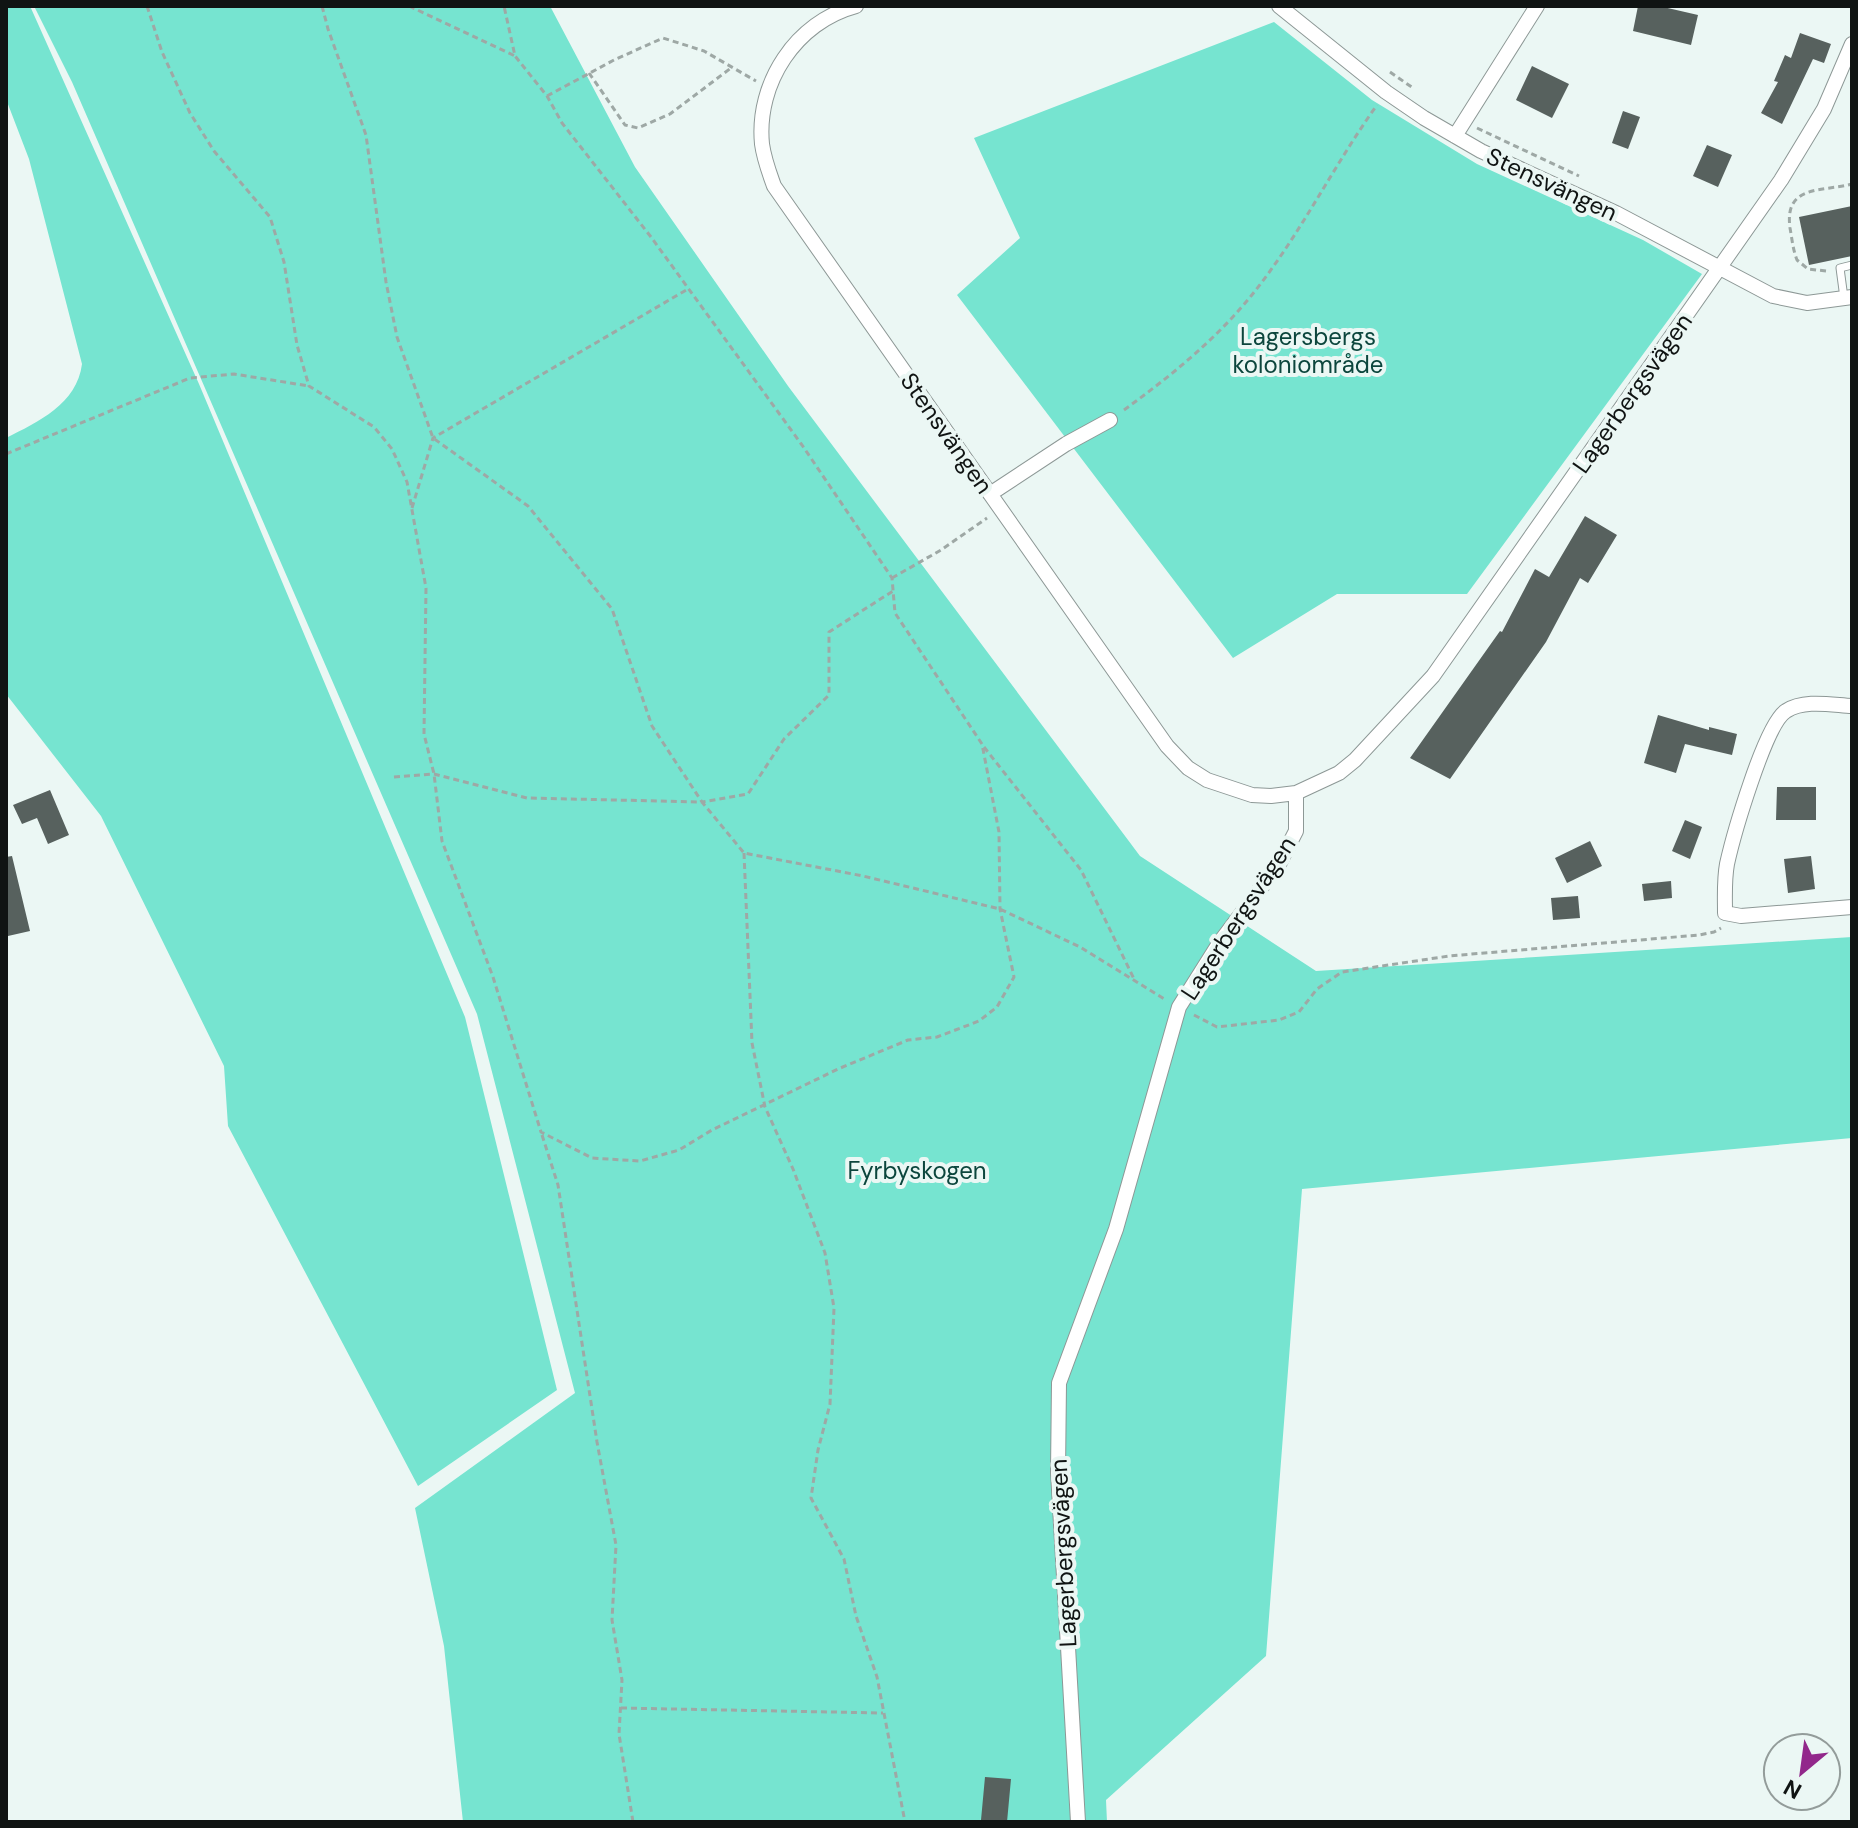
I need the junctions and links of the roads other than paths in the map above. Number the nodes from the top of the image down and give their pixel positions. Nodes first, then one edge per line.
1 (856, 6) edge
2 (1279, 6) edge
3 (1537, 6) edge
4 (1852, 44) edge
5 (1455, 136) junction
6 (1852, 265) edge
7 (1720, 268) junction
8 (1848, 297) edge
9 (1110, 420) road end
10 (990, 494) junction
11 (1852, 706) edge
12 (1296, 793) junction
13 (1852, 907) edge
14 (1078, 1822) edge

1 - 10 street, Stensvängen
2 - 5 street, Stensvängen
3 - 5 street
4 - 7 street, Lagerbergsvägen
5 - 7 street, Stensvängen
6 - 8 lane
7 - 8 street, Stensvängen
7 - 12 street, Lagerbergsvägen
9 - 10 street
10 - 12 street, Stensvängen
11 - 13 street
12 - 14 street, Lagerbergsvägen

